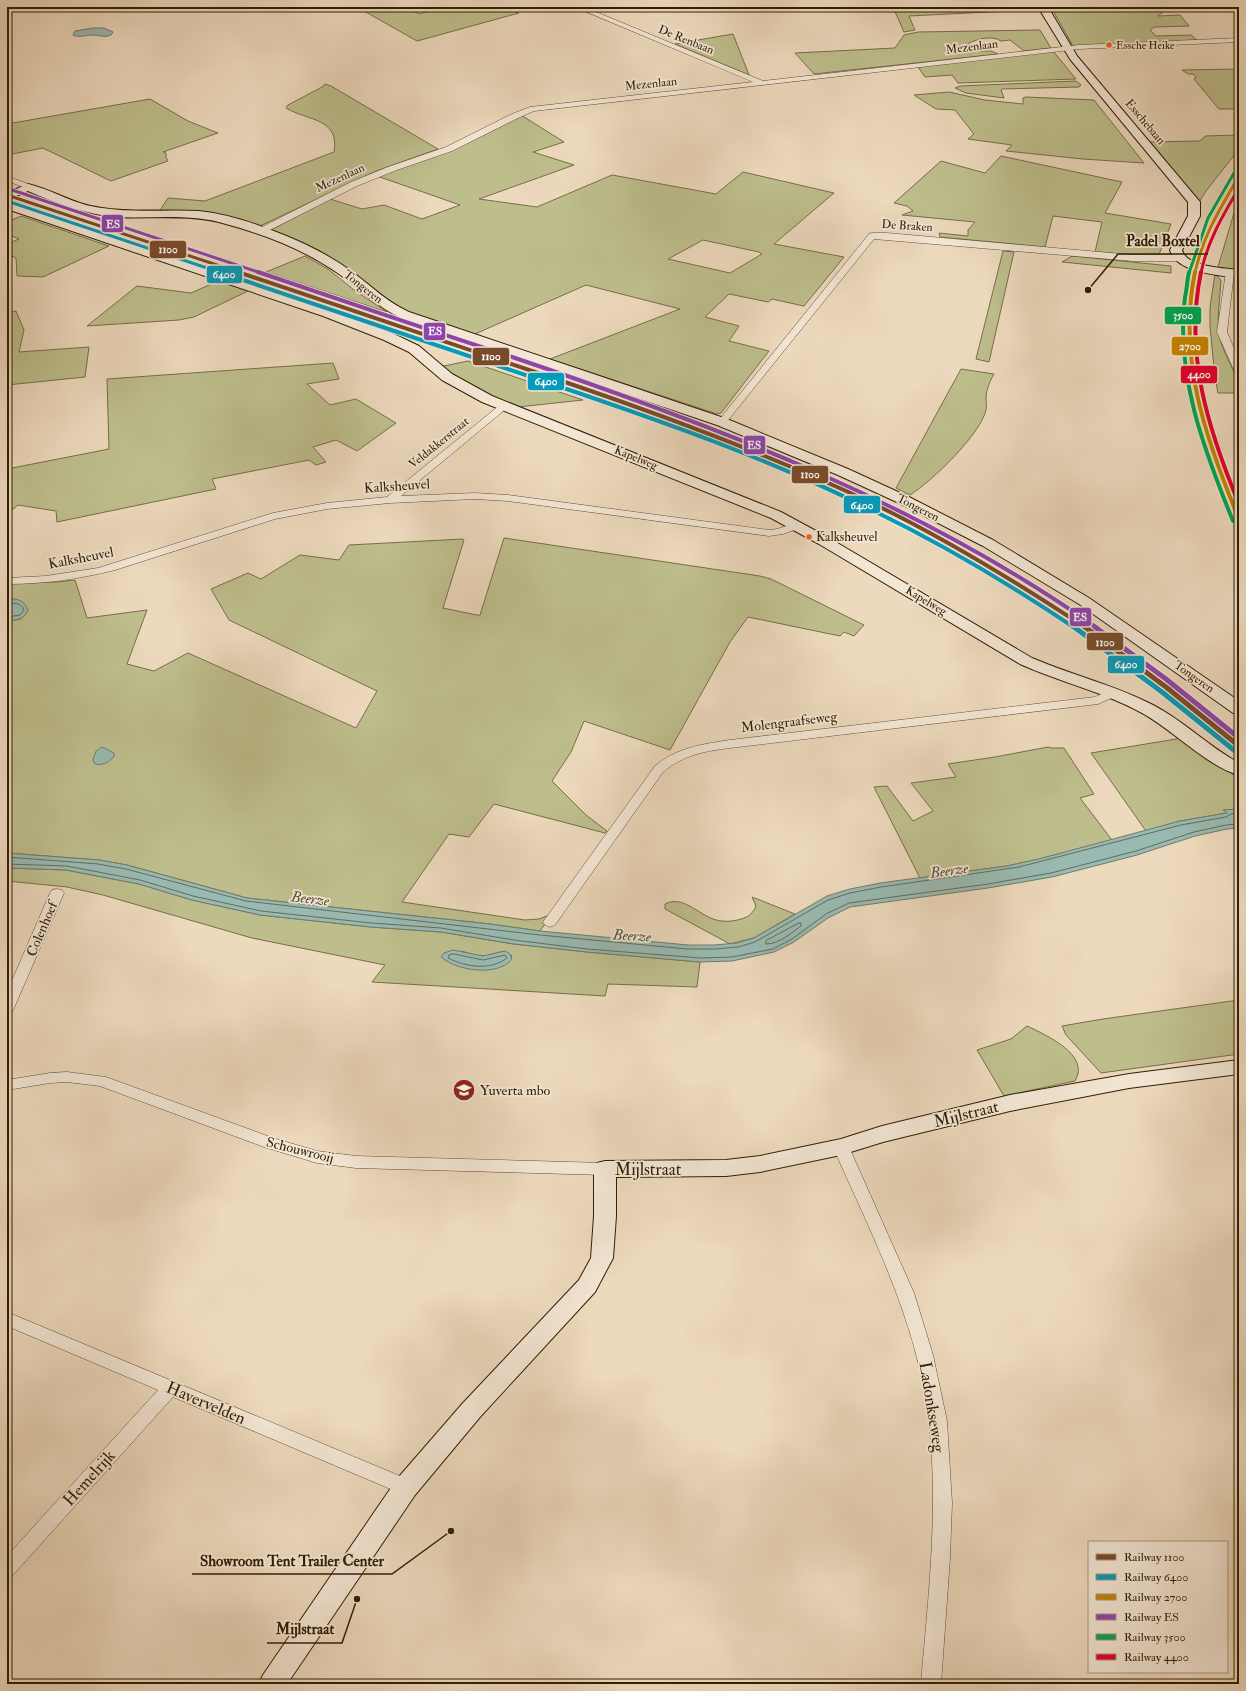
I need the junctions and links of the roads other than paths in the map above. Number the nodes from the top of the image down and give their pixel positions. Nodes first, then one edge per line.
1 (578, 7) edge
2 (1043, 7) edge
3 (1239, 40) edge
4 (1067, 49) junction
5 (763, 84) junction
6 (7, 178) edge
7 (28, 187) junction
8 (7, 197) edge
9 (7, 204) edge
10 (261, 230) junction
11 (1178, 258) junction
12 (1234, 273) edge
13 (1236, 356) edge
14 (1239, 370) edge
15 (504, 406) junction
16 (722, 422) junction
17 (390, 500) junction
18 (796, 526) junction
19 (7, 581) edge
20 (1112, 693) junction
21 (1239, 709) edge
22 (1239, 770) edge
23 (57, 893) dead end
24 (550, 922) dead end
25 (7, 1008) edge
26 (1239, 1066) edge
27 (7, 1085) edge
28 (841, 1147) junction
29 (605, 1169) junction
30 (7, 1319) edge
31 (170, 1388) junction
32 (406, 1487) junction
33 (7, 1569) edge
34 (272, 1684) edge
35 (931, 1684) edge

1 - 5 street, De Renbaan
2 - 4 street, Esschebaan
3 - 4 street
4 - 5 street, Mezenlaan
4 - 11 street, Esschebaan
5 - 10 street, Mezenlaan
6 - 7 street, Tongeren
7 - 8 street
7 - 10 street, Tongeren
9 - 15 street, Kapelweg
10 - 16 street, Tongeren
11 - 12 street
11 - 16 street, De Braken
12 - 13 street
13 - 14 street
15 - 17 street, Veldakkerstraat
15 - 18 street, Kapelweg
16 - 21 street, Tongeren
17 - 18 street, Kalksheuvel
17 - 19 street, Kalksheuvel
18 - 20 street, Kapelweg
20 - 22 street, Kapelweg
20 - 24 street, Molengraafseweg
23 - 25 street, Colenhoef
26 - 28 street, Mijlstraat
27 - 29 street, Schouwrooij
28 - 29 street, Mijlstraat
28 - 35 street, Ladonkseweg
29 - 32 street, Mijlstraat
30 - 31 street, Havervelden
31 - 32 street, Havervelden
31 - 33 street, Hemelrijk
32 - 34 street, Mijlstraat

